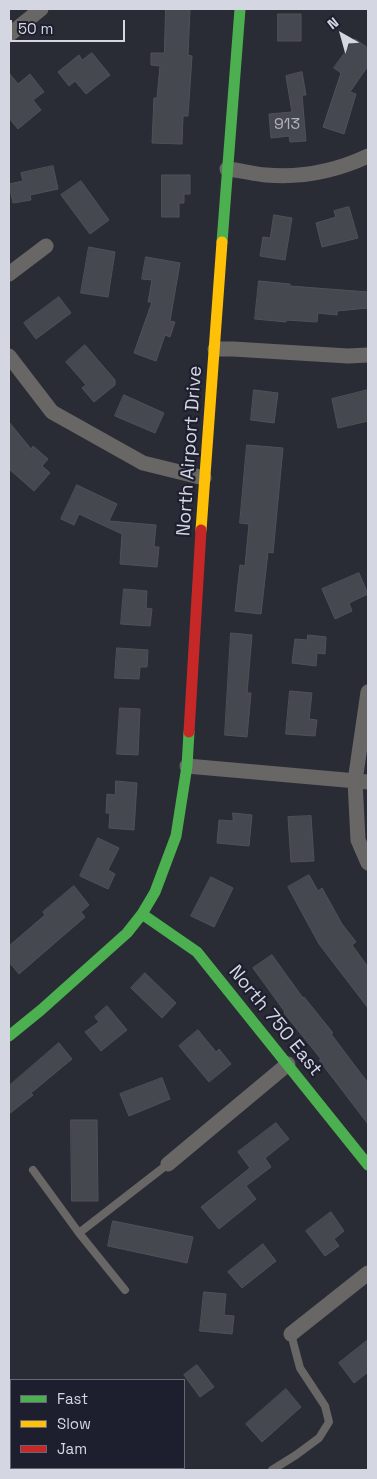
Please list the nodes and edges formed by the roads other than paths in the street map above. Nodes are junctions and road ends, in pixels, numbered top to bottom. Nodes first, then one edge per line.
1 (41, 9) edge
2 (240, 9) edge
3 (9, 35) edge
4 (368, 156) edge
5 (227, 169) junction
6 (46, 246) dead end
7 (9, 274) edge
8 (215, 350) junction
9 (368, 355) edge
10 (9, 356) edge
11 (204, 478) junction
12 (368, 692) edge
13 (187, 766) junction
14 (362, 781) edge
15 (368, 863) edge
16 (142, 914) junction
17 (9, 1036) edge
18 (288, 1064) junction
19 (168, 1164) joint
20 (368, 1165) edge
21 (32, 1170) dead end
22 (79, 1233) junction
23 (368, 1273) edge
24 (125, 1290) dead end
25 (292, 1334) joint
26 (272, 1470) edge

1 - 3 street
2 - 5 street, North Airport Drive
4 - 5 street
5 - 8 street, North Airport Drive
6 - 7 street
8 - 9 street
8 - 11 street, North Airport Drive
10 - 11 street
11 - 13 street, North Airport Drive
12 - 14 street
13 - 14 street
13 - 16 street, North Airport Drive
14 - 15 street
16 - 17 street, North Airport Drive
16 - 18 street, North 750 East
18 - 19 street
18 - 20 street, North 750 East
19 - 22 lane
21 - 22 lane
22 - 24 lane
23 - 25 street
25 - 26 lane

